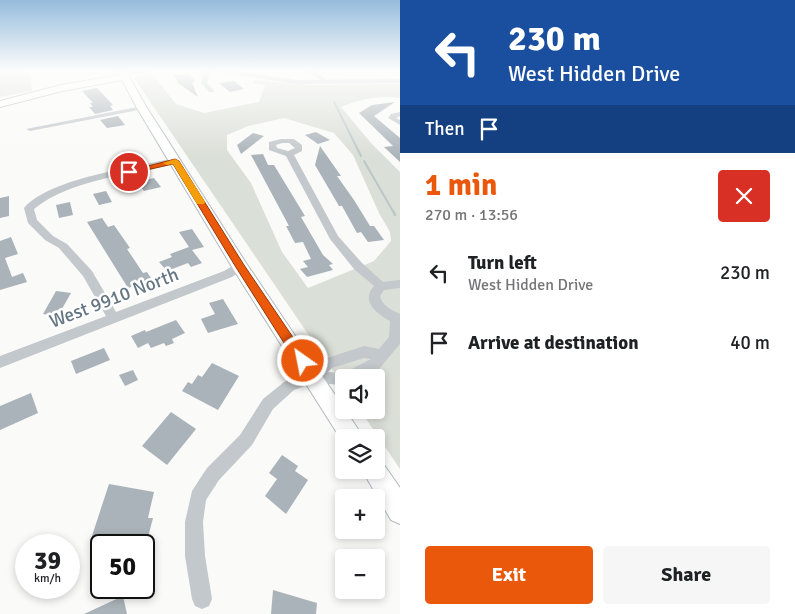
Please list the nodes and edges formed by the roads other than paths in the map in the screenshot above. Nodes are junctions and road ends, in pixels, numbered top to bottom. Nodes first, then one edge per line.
1 (14, 100) edge
2 (137, 100) edge
3 (0, 103) edge
4 (142, 108) junction
5 (400, 114) edge
6 (400, 123) edge
7 (30, 129) dead end
8 (288, 154) dead end
9 (175, 161) junction
10 (240, 267) junction
11 (400, 284) edge
12 (381, 286) junction
13 (113, 318) junction
14 (398, 318) edge
15 (381, 355) junction
16 (0, 362) edge
17 (366, 369) edge
18 (313, 377) junction
19 (335, 378) edge
20 (347, 429) edge
21 (380, 479) edge
22 (400, 511) edge
23 (202, 599) dead end

1 - 3 main road
2 - 4 main road
4 - 7 street
4 - 9 main road
5 - 6 street
8 - 12 street
9 - 10 main road
9 - 13 street
10 - 13 street, West 9910 North
10 - 18 main road
11 - 12 street
12 - 14 street
13 - 16 street, West 9910 North
14 - 15 street
15 - 17 street
15 - 18 street
18 - 19 street
18 - 20 main road
18 - 23 street
21 - 22 main road

